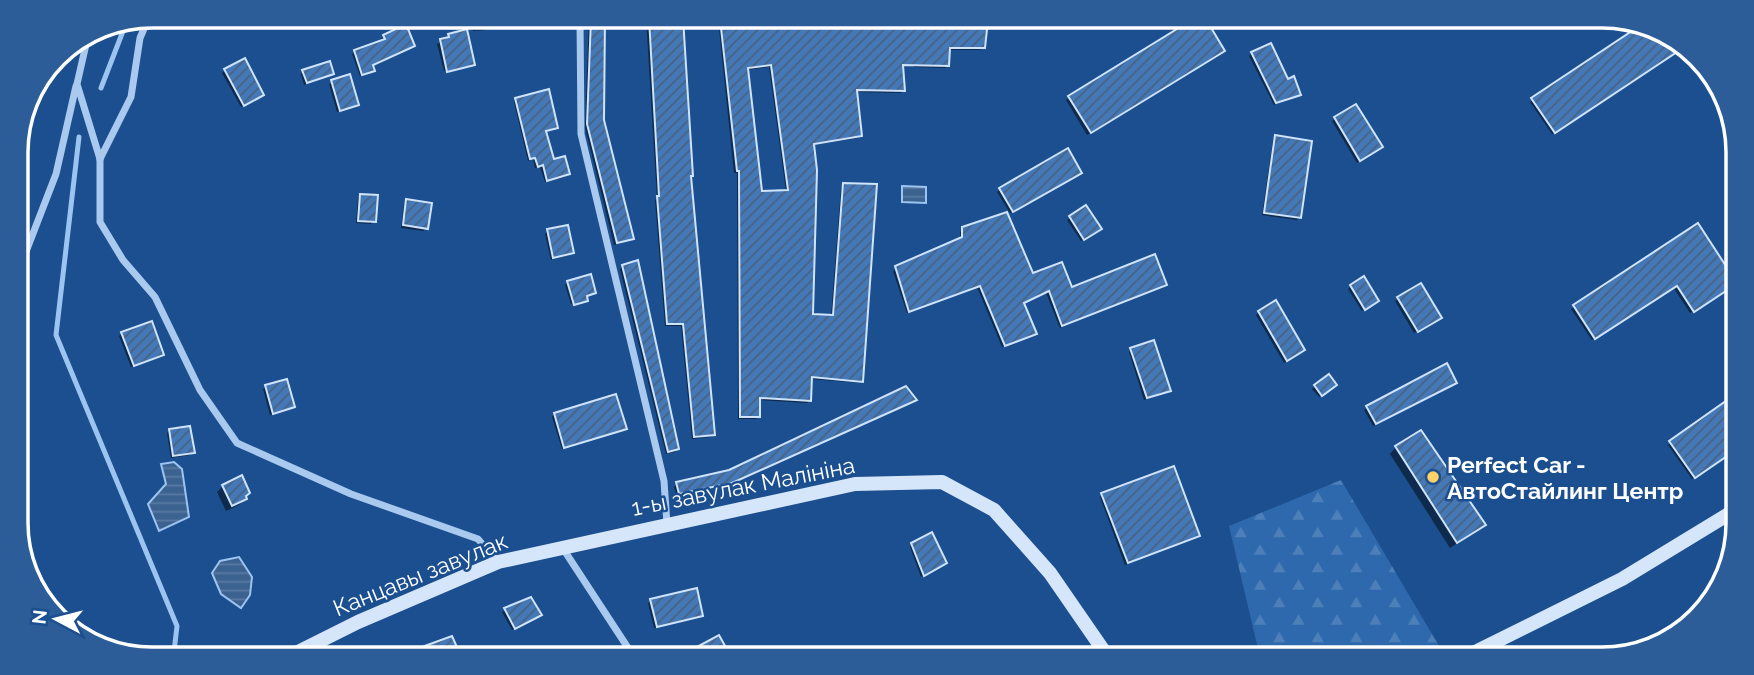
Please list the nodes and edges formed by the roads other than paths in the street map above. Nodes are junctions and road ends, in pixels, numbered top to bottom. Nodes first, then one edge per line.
1 (144, 28) edge
2 (580, 28) edge
3 (85, 48) edge
4 (77, 84) junction
5 (100, 159) junction
6 (28, 247) edge
7 (1726, 516) edge
8 (667, 524) junction
9 (562, 546) junction
10 (498, 562) junction
11 (308, 647) edge
12 (627, 647) edge
13 (1101, 647) edge
14 (1486, 647) edge

1 - 5 street
2 - 8 street
3 - 4 street
4 - 5 street
4 - 6 street
5 - 10 street
7 - 14 street
8 - 9 street, 1-ы завулак Малініна
8 - 13 street, 1-ы завулак Малініна
9 - 10 street, Канцавы завулак
9 - 12 street
10 - 11 street, Канцавы завулак

